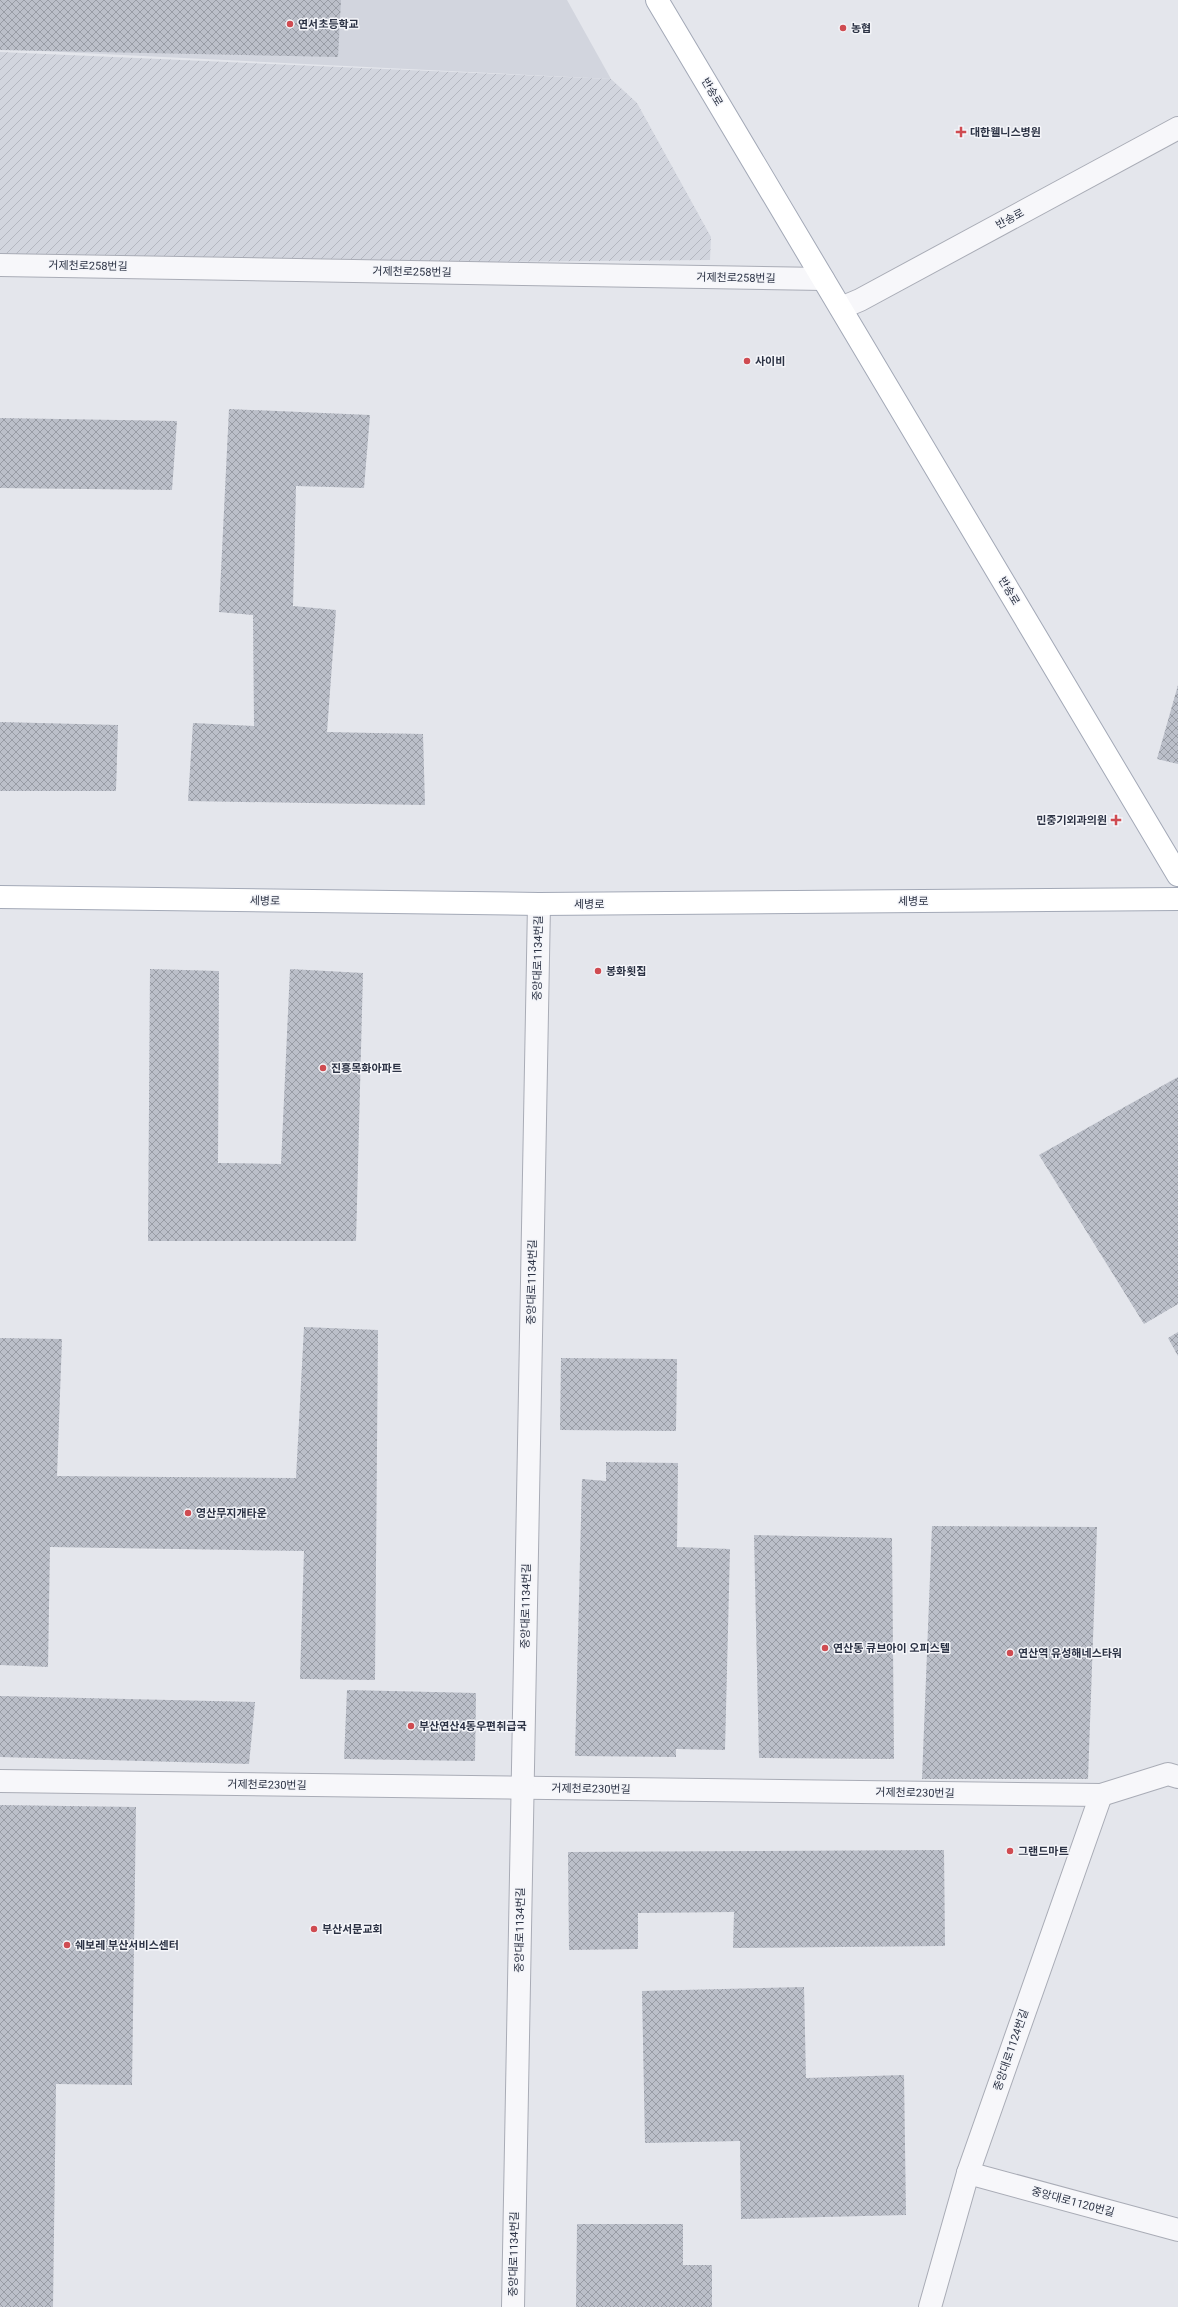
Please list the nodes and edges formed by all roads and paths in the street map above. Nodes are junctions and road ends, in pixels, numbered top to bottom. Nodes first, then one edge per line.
1 (657, 0) edge
2 (1178, 128) edge
3 (0, 265) edge
4 (823, 279) junction
5 (840, 308) junction
6 (1178, 875) edge
7 (0, 897) edge
8 (1178, 899) edge
9 (539, 904) junction
10 (1178, 1776) edge
11 (0, 1781) edge
12 (523, 1788) junction
13 (1101, 1795) junction
14 (968, 2173) junction
15 (1178, 2230) edge
16 (513, 2307) edge
17 (930, 2307) edge

1 - 4 main road, 반송로
2 - 5 street, 반송로
3 - 4 street, 거제천로258번길
4 - 5 main road, 반송로
5 - 6 main road, 반송로
7 - 9 main road, 세병로
8 - 9 main road, 세병로
9 - 12 street, 중앙대로1134번길
10 - 13 street, 거제천로230번길
11 - 12 street, 거제천로230번길
12 - 13 street, 거제천로230번길
12 - 16 street, 중앙대로1134번길
13 - 14 street, 중앙대로1124번길
14 - 15 street, 중앙대로1120번길
14 - 17 street, 중앙대로1124번길

